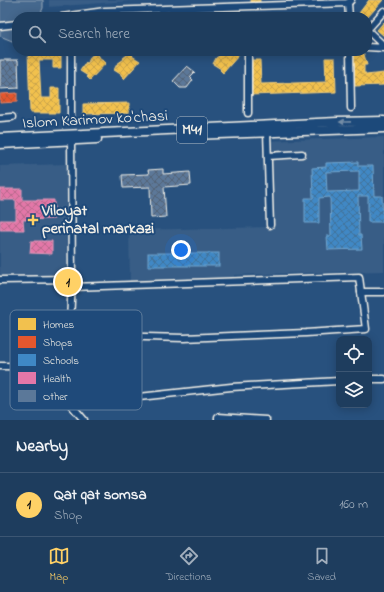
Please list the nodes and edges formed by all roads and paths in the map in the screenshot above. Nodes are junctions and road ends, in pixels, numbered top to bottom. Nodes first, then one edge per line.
1 (350, 2) edge
2 (384, 11) edge
3 (98, 12) edge
4 (349, 12) edge
5 (372, 24) edge
6 (12, 25) edge
7 (0, 26) edge
8 (372, 35) edge
9 (372, 47) edge
10 (384, 47) edge
11 (71, 56) edge
12 (248, 56) edge
13 (350, 56) edge
14 (351, 108) dead end
15 (248, 113) dead end
16 (12, 117) dead end
17 (0, 118) edge
18 (71, 120) dead end
19 (384, 121) edge
20 (384, 128) edge
21 (267, 132) junction
22 (0, 138) edge
23 (71, 140) junction
24 (0, 144) edge
25 (302, 154) dead end
26 (268, 156) junction
27 (270, 225) dead end
28 (72, 279) junction
29 (0, 280) edge
30 (72, 287) junction
31 (361, 292) junction
32 (384, 292) edge
33 (71, 310) edge
34 (142, 337) edge
35 (0, 366) edge
36 (10, 366) edge
37 (384, 378) edge
38 (372, 379) edge
39 (336, 381) edge
40 (142, 397) edge
41 (75, 410) edge
42 (84, 420) edge
43 (218, 420) edge
44 (266, 420) edge

1 - 3 street
1 - 4 street
2 - 5 street
6 - 7 street
8 - 10 street
9 - 10 street
11 - 18 street
12 - 15 street
13 - 14 street
16 - 17 street
19 -> 22 main road, Islom Karimov ko'chasi / M41
20 - 21 main road, Islom Karimov ko'chasi / M41
21 - 23 main road, Islom Karimov ko'chasi / M41
21 - 26 street
23 - 24 main road, Islom Karimov ko'chasi / M41
23 - 28 street
25 - 26 street
26 - 27 street
28 - 29 street
28 - 30 street
30 - 31 street
30 - 33 street
31 - 32 street
31 - 34 street
35 - 36 street
37 - 38 street
39 - 40 street
41 - 42 street
43 - 44 street

